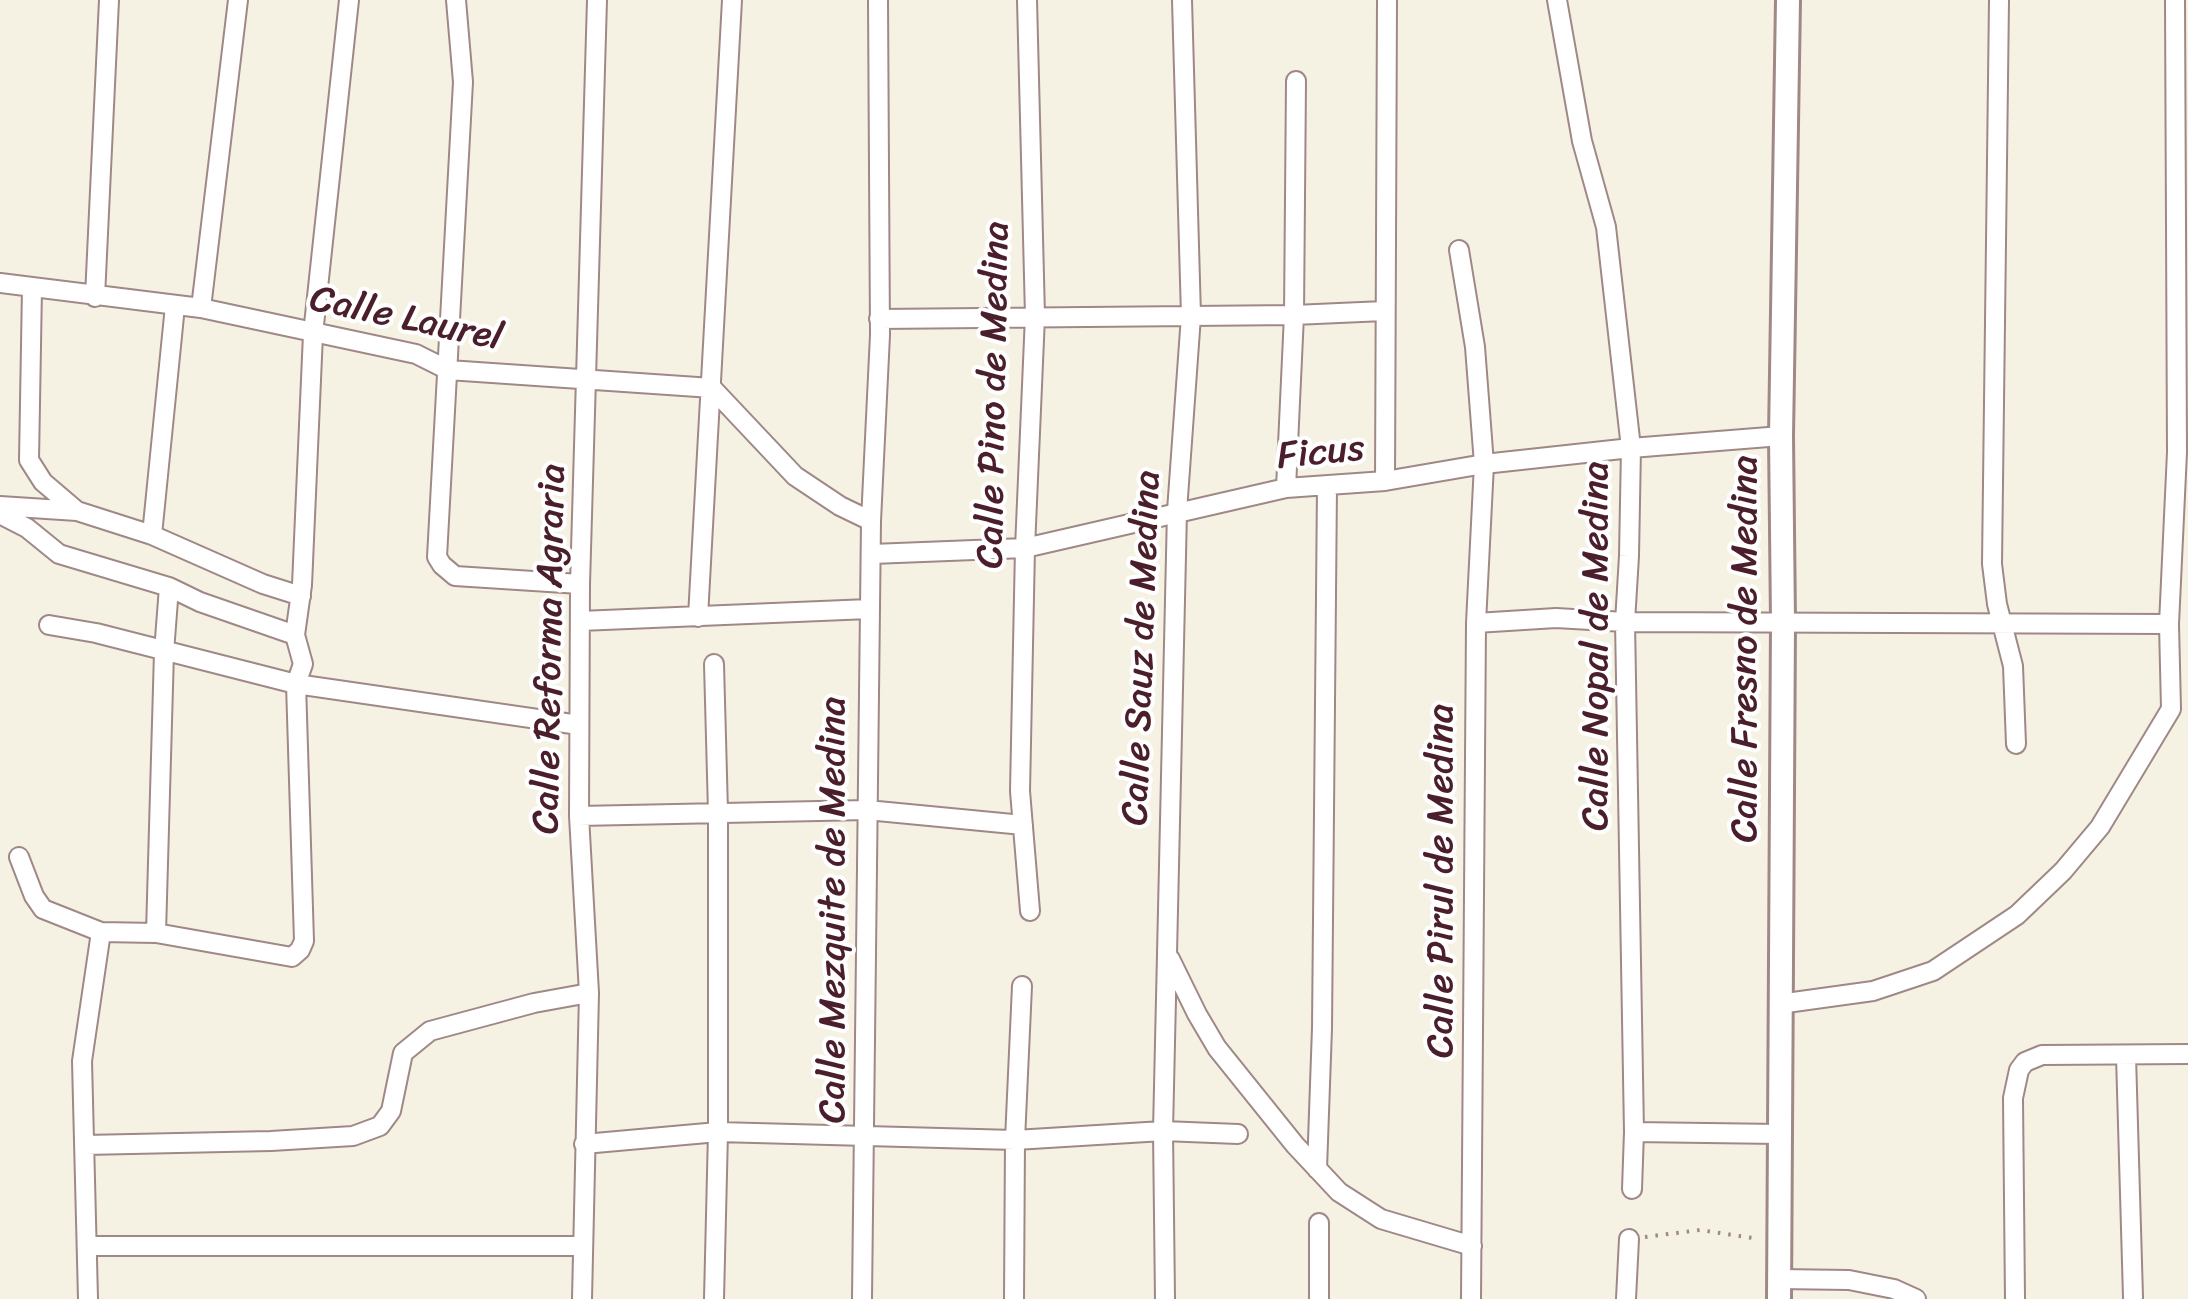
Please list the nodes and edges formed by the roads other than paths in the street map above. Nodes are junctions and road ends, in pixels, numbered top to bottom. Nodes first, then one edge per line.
1 (109, 0) edge
2 (238, 0) edge
3 (349, 0) edge
4 (456, 0) edge
5 (597, 0) edge
6 (732, 0) edge
7 (878, 0) edge
8 (1026, 0) edge
9 (1182, 0) edge
10 (1386, 0) edge
11 (1557, 0) edge
12 (1788, 0) edge
13 (1999, 0) edge
14 (2176, 0) edge
15 (1296, 81) dead end
16 (1459, 250) dead end
17 (0, 283) edge
18 (32, 288) junction
19 (96, 297) junction
20 (175, 306) junction
21 (201, 308) junction
22 (1384, 311) junction
23 (1294, 315) junction
24 (1035, 316) junction
25 (1191, 316) junction
26 (880, 320) junction
27 (313, 334) junction
28 (448, 370) junction
29 (588, 382) junction
30 (712, 388) junction
31 (1780, 436) junction
32 (1630, 448) junction
33 (1484, 464) junction
34 (1386, 481) junction
35 (1327, 486) junction
36 (1286, 488) junction
37 (0, 506) edge
38 (77, 511) junction
39 (1178, 512) junction
40 (0, 514) edge
41 (871, 521) junction
42 (152, 535) junction
43 (1024, 548) junction
44 (872, 554) junction
45 (580, 584) junction
46 (170, 587) junction
47 (301, 596) junction
48 (869, 609) junction
49 (698, 617) junction
50 (580, 622) junction
51 (1625, 622) junction
52 (1783, 622) junction
53 (1476, 623) junction
54 (2002, 624) junction
55 (2169, 624) junction
56 (49, 625) dead end
57 (295, 636) junction
58 (164, 652) junction
59 (714, 664) dead end
60 (296, 684) junction
61 (2180, 712) edge
62 (579, 725) junction
63 (2016, 744) dead end
64 (867, 810) junction
65 (718, 812) junction
66 (579, 816) junction
67 (1023, 825) junction
68 (19, 857) dead end
69 (1030, 911) dead end
70 (101, 932) junction
71 (156, 934) junction
72 (1168, 951) junction
73 (1022, 986) dead end
74 (589, 992) junction
75 (1779, 1004) junction
76 (2188, 1054) edge
77 (2126, 1056) junction
78 (1163, 1131) junction
79 (718, 1132) junction
80 (1634, 1132) junction
81 (1238, 1134) dead end
82 (1779, 1134) junction
83 (865, 1136) junction
84 (1015, 1140) junction
85 (584, 1144) junction
86 (86, 1145) junction
87 (1316, 1169) junction
88 (1632, 1189) dead end
89 (1319, 1223) dead end
90 (1629, 1239) road end
91 (89, 1246) junction
92 (581, 1246) junction
93 (1472, 1246) junction
94 (1779, 1289) edge
95 (2133, 1297) edge
96 (88, 1299) edge
97 (582, 1299) edge
98 (714, 1299) edge
99 (862, 1299) edge
100 (1014, 1299) edge
101 (1165, 1299) edge
102 (1319, 1299) edge
103 (1470, 1299) edge
104 (1626, 1299) edge
105 (1916, 1299) edge
106 (2015, 1299) edge

1 - 19 street
2 - 21 street
3 - 27 street
4 - 28 street
5 - 29 street, Calle Reforma Agraria
6 - 30 street
7 - 26 street, Calle Mezquite de Medina
8 - 24 street, Calle Pino de Medina
9 - 25 street, Calle Sauz de Medina
10 - 22 street
11 - 32 street, Calle Nopal de Medina
12 - 31 street, Calle Fresno de Medina
13 - 54 street
14 - 55 street
15 - 23 street
16 - 33 street, Calle Pirul de Medina
17 - 18 street, Calle Laurel
18 - 19 street, Calle Laurel
18 - 38 street
19 - 20 street, Calle Laurel
20 - 21 street, Calle Laurel
20 - 42 street
21 - 27 street, Calle Laurel
22 - 23 street
22 - 34 street
23 - 25 street
23 - 36 street
24 - 25 street
24 - 26 street
24 - 43 street, Calle Pino de Medina
25 - 39 street, Calle Sauz de Medina
26 - 41 street, Calle Mezquite de Medina
27 - 28 street, Calle Laurel
27 - 47 street
28 - 29 street, Calle Laurel
28 - 45 street
29 - 30 street, Calle Laurel
29 - 45 street, Calle Reforma Agraria
30 - 41 street
30 - 49 street
31 - 32 street, Ficus
31 - 52 street, Calle Fresno de Medina
32 - 33 street, Ficus
32 - 51 street, Calle Nopal de Medina
33 - 34 street, Ficus
33 - 53 street, Calle Pirul de Medina
34 - 35 street, Ficus
35 - 36 street, Ficus
35 - 87 street
36 - 39 street, Ficus
37 - 38 street
38 - 42 street
39 - 43 street, Ficus
39 - 72 street, Calle Sauz de Medina
40 - 46 street
41 - 44 street, Calle Mezquite de Medina
42 - 47 street
43 - 44 street, Ficus
43 - 67 street, Calle Pino de Medina
44 - 48 street, Calle Mezquite de Medina
45 - 50 street, Calle Reforma Agraria
46 - 57 street
46 - 58 street
47 - 57 street
48 - 49 street
48 - 64 street, Calle Mezquite de Medina
49 - 50 street
50 - 62 street, Calle Reforma Agraria
51 - 52 street
51 - 53 street
51 - 80 street, Calle Nopal de Medina
52 - 54 street
52 - 75 street, Calle Fresno de Medina
53 - 93 street, Calle Pirul de Medina
54 - 55 street
54 - 63 street
55 - 61 street
56 - 58 street
57 - 60 street
58 - 60 street
58 - 71 street
59 - 65 street
60 - 62 street
60 - 71 street
61 - 75 street
62 - 66 street, Calle Reforma Agraria
64 - 65 street
64 - 67 street
64 - 83 street, Calle Mezquite de Medina
65 - 66 street
65 - 79 street
66 - 74 street, Calle Reforma Agraria
67 - 69 street, Calle Pino de Medina
68 - 70 street
70 - 71 street
70 - 86 street
72 - 78 street, Calle Sauz de Medina
72 - 87 street
73 - 84 street
74 - 85 street, Calle Reforma Agraria
74 - 86 street
75 - 82 street, Calle Fresno de Medina
76 - 77 street
77 - 95 street
77 - 106 street
78 - 81 street
78 - 84 street
78 - 101 street, Calle Sauz de Medina
79 - 83 street
79 - 85 street
79 - 98 street
80 - 82 street
80 - 88 street, Calle Nopal de Medina
82 - 94 street, Calle Fresno de Medina
83 - 84 street
83 - 99 street, Calle Mezquite de Medina
84 - 100 street
85 - 92 street, Calle Reforma Agraria
86 - 91 street
87 - 93 street
89 - 102 street
90 - 104 street
91 - 92 street
91 - 96 street
92 - 97 street, Calle Reforma Agraria
93 - 103 street, Calle Pirul de Medina
94 - 105 street

